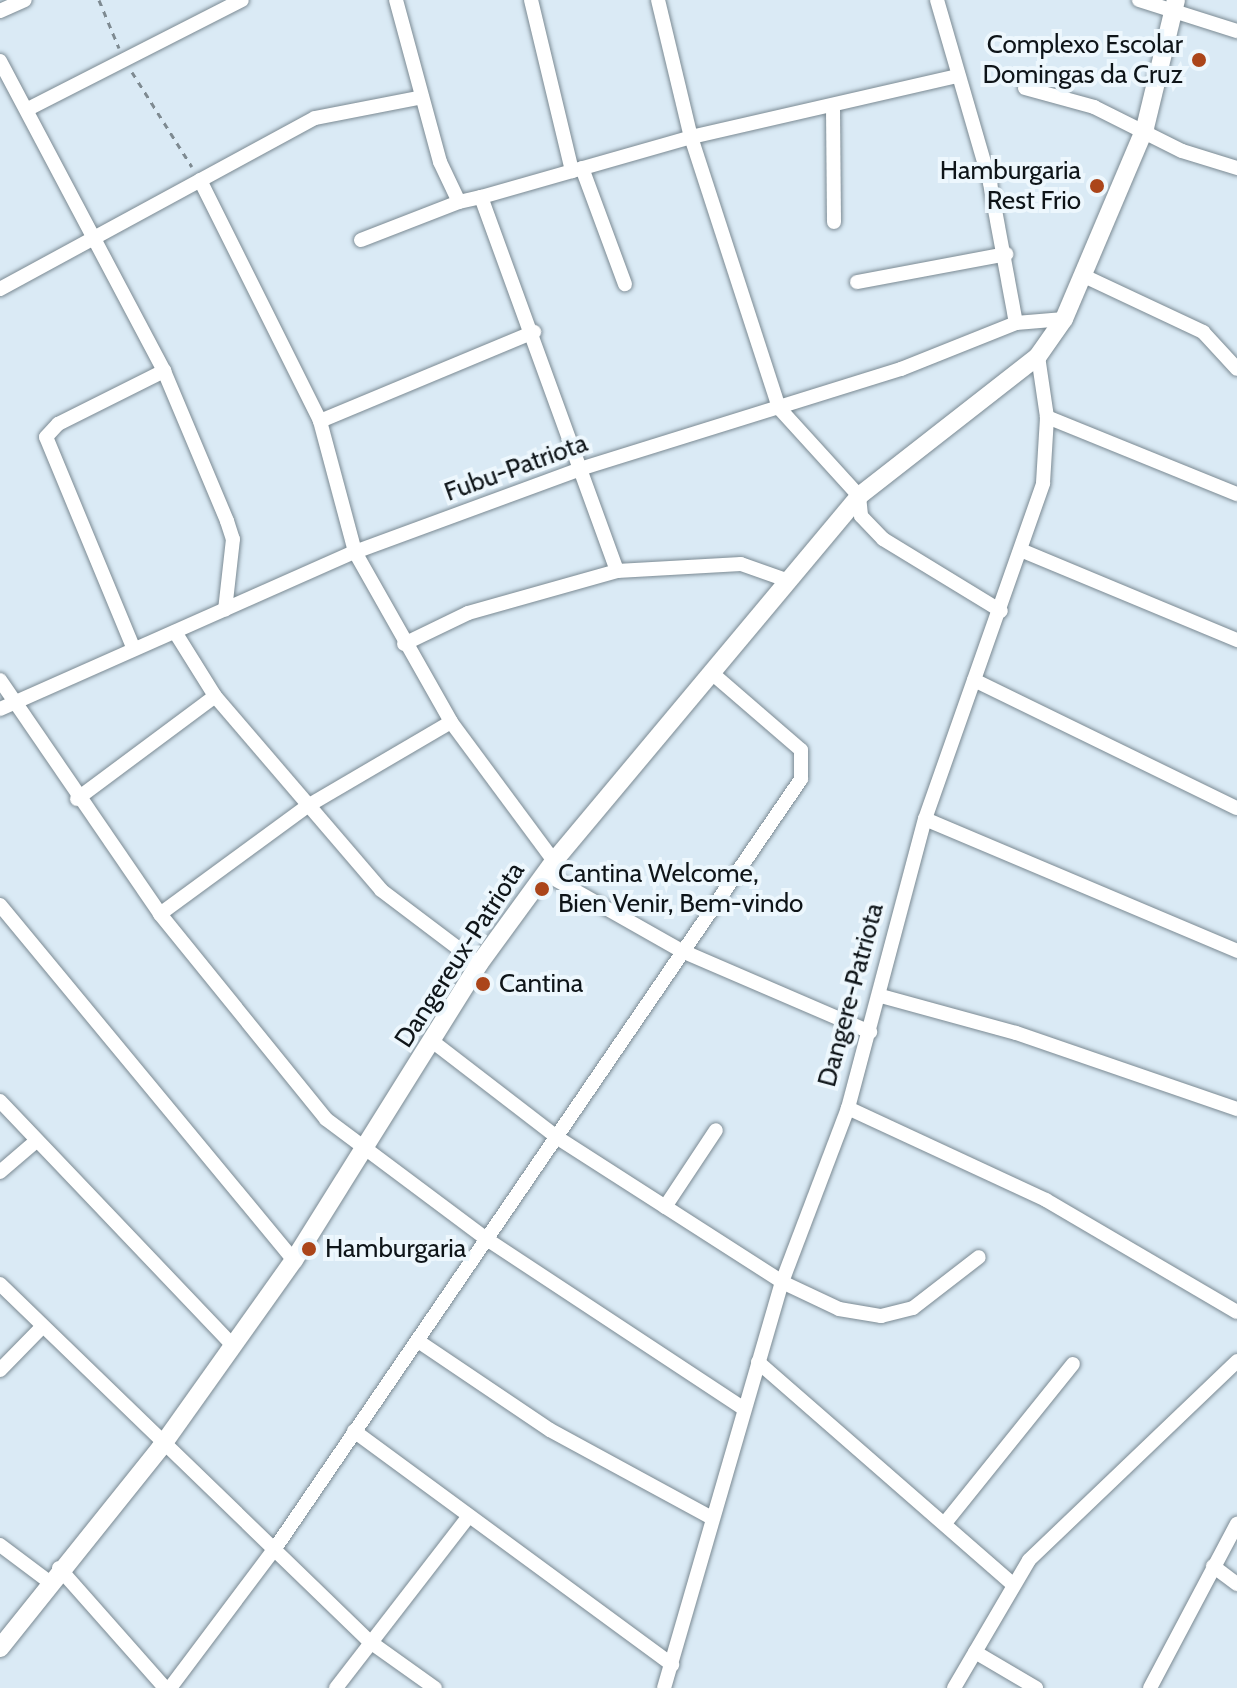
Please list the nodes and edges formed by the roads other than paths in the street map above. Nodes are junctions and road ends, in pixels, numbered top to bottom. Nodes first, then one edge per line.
1 (25, 0) edge
2 (242, 0) edge
3 (396, 0) edge
4 (531, 0) edge
5 (658, 0) edge
6 (937, 0) edge
7 (1139, 0) edge
8 (1174, 5) edge
9 (0, 11) edge
10 (1237, 31) edge
11 (0, 61) edge
12 (958, 76) junction
13 (1025, 88) dead end
14 (418, 98) junction
15 (833, 108) junction
16 (28, 109) junction
17 (1145, 128) junction
18 (691, 137) junction
19 (1237, 168) edge
20 (577, 170) junction
21 (200, 180) junction
22 (481, 197) junction
23 (459, 202) junction
24 (834, 222) dead end
25 (94, 237) junction
26 (361, 240) dead end
27 (1006, 254) junction
28 (1084, 276) junction
29 (857, 282) dead end
30 (625, 284) dead end
31 (0, 289) edge
32 (1064, 319) junction
33 (1016, 323) junction
34 (534, 332) junction
35 (1038, 356) junction
36 (1237, 369) edge
37 (164, 371) junction
38 (779, 408) junction
39 (1047, 417) junction
40 (320, 421) junction
41 (583, 468) junction
42 (1237, 494) edge
43 (859, 496) junction
44 (1023, 551) junction
45 (355, 552) junction
46 (617, 571) junction
47 (789, 581) junction
48 (225, 610) junction
49 (1001, 611) junction
50 (175, 632) junction
51 (1237, 640) edge
52 (404, 644) junction
53 (133, 647) junction
54 (714, 675) junction
55 (0, 680) edge
56 (974, 680) junction
57 (215, 696) junction
58 (5, 706) edge
59 (451, 722) junction
60 (77, 799) junction
61 (306, 807) junction
62 (1237, 808) edge
63 (925, 819) junction
64 (549, 867) junction
65 (0, 905) edge
66 (160, 914) junction
67 (682, 951) junction
68 (1237, 951) edge
69 (479, 964) junction
70 (881, 996) junction
71 (870, 1032) junction
72 (432, 1041) junction
73 (0, 1101) edge
74 (848, 1108) junction
75 (1237, 1109) edge
76 (716, 1130) dead end
77 (558, 1138) junction
78 (35, 1142) junction
79 (368, 1153) junction
80 (0, 1172) edge
81 (665, 1207) junction
82 (485, 1238) junction
83 (979, 1257) dead end
84 (294, 1260) junction
85 (782, 1282) junction
86 (0, 1284) edge
87 (1237, 1312) edge
88 (42, 1327) junction
89 (418, 1341) junction
90 (233, 1346) junction
91 (1237, 1361) edge
92 (758, 1362) junction
93 (1073, 1364) dead end
94 (0, 1370) edge
95 (743, 1408) junction
96 (354, 1431) junction
97 (161, 1447) junction
98 (469, 1516) junction
99 (712, 1518) junction
100 (945, 1523) junction
101 (1237, 1524) edge
102 (0, 1545) edge
103 (276, 1547) junction
104 (1213, 1566) junction
105 (53, 1575) junction
106 (1011, 1583) junction
107 (1237, 1584) edge
108 (369, 1641) junction
109 (0, 1648) edge
110 (975, 1652) junction
111 (672, 1665) junction
112 (168, 1688) edge
113 (336, 1688) edge
114 (435, 1688) edge
115 (664, 1688) edge
116 (954, 1688) edge
117 (1036, 1688) edge
118 (1150, 1688) edge

1 - 9 street
2 - 16 street
3 - 14 street
4 - 20 street
5 - 18 street
6 - 12 street
7 - 8 street
8 - 10 street
8 - 17 street
11 - 16 street
12 - 15 street
12 - 27 street
13 - 17 street
14 - 21 street
14 - 23 street
15 - 18 street
15 - 24 street
16 - 25 street
17 - 19 street
17 - 28 street
18 - 20 street
18 - 38 street
20 - 22 street
20 - 30 street
21 - 25 street
21 - 40 street
22 - 23 street
22 - 34 street
23 - 26 street
25 - 31 street
25 - 37 street
27 - 29 street
27 - 33 street
28 - 32 street
28 - 36 street
32 - 33 street, Fubu-Patriota
32 - 35 street
33 - 38 street, Fubu-Patriota
34 - 40 street
34 - 41 street
35 - 39 street, Dangere-Patriota
35 - 43 street, Dangereux-Patriota
37 - 48 street
37 - 53 street
38 - 41 street, Fubu-Patriota
38 - 43 street
39 - 42 street
39 - 44 street, Dangere-Patriota
40 - 45 street
41 - 45 street, Fubu-Patriota
41 - 46 street
43 - 47 street, Dangereux-Patriota
43 - 49 street
44 - 49 street, Dangere-Patriota
44 - 51 street
45 - 48 street, Fubu-Patriota
45 - 52 street
46 - 47 street
46 - 52 street
47 - 54 street, Dangereux-Patriota
48 - 50 street, Fubu-Patriota
49 - 56 street, Dangere-Patriota
50 - 53 street, Fubu-Patriota
50 - 57 street
52 - 59 street
53 - 58 street, Fubu-Patriota
54 - 64 street, Dangereux-Patriota
54 - 67 street
55 - 58 street
56 - 62 street
56 - 63 street, Dangere-Patriota
57 - 60 street
57 - 61 street
58 - 60 street
59 - 61 street
59 - 64 street
60 - 66 street
61 - 66 street
61 - 69 street
63 - 68 street
63 - 70 street, Dangere-Patriota
64 - 67 street
64 - 69 street, Dangereux-Patriota
65 - 84 street
66 - 79 street
67 - 71 street
67 - 77 street
69 - 72 street, Dangereux-Patriota
70 - 71 street, Dangere-Patriota
70 - 75 street
71 - 74 street, Dangere-Patriota
72 - 77 street
72 - 79 street, Dangereux-Patriota
73 - 78 street
74 - 85 street, Dangere-Patriota
74 - 87 street
76 - 81 street
77 - 81 street
77 - 82 street
78 - 80 street
78 - 90 street
79 - 82 street
79 - 84 street, Dangereux-Patriota
81 - 85 street
82 - 89 street
82 - 95 street
83 - 85 street
84 - 90 street, Dangereux-Patriota
85 - 92 street, Dangere-Patriota
86 - 88 street
88 - 94 street
88 - 97 street
89 - 96 street
89 - 99 street
90 - 97 street, Dangereux-Patriota
91 - 106 street
92 - 95 street, Dangere-Patriota
92 - 100 street
93 - 100 street
95 - 99 street, Dangere-Patriota
96 - 98 street
96 - 103 street
97 - 103 street
97 - 105 street, Dangereux-Patriota
98 - 108 street
98 - 111 street
99 - 111 street, Dangere-Patriota
100 - 106 street
101 - 104 street
102 - 105 street
103 - 108 street
103 - 112 street
104 - 107 street
104 - 118 street
105 - 109 street, Dangereux-Patriota
105 - 112 street
106 - 110 street
108 - 113 street
108 - 114 street
110 - 116 street
110 - 117 street
111 - 115 street, Dangere-Patriota

